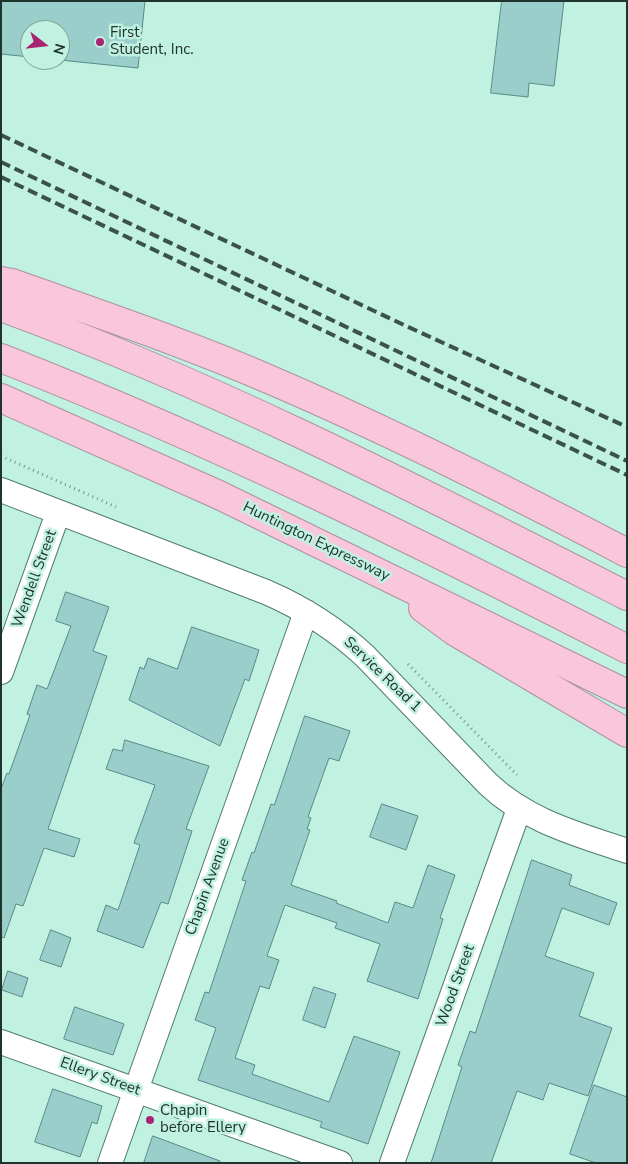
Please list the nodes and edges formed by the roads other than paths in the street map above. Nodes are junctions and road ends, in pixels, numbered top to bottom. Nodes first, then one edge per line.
1 (1, 281) edge
2 (1, 307) edge
3 (1, 358) edge
4 (9, 403) edge
5 (1, 490) edge
6 (58, 513) junction
7 (627, 553) edge
8 (370, 568) junction
9 (627, 596) edge
10 (306, 612) junction
11 (625, 648) edge
12 (1, 672) edge
13 (627, 694) edge
14 (627, 733) edge
15 (519, 809) junction
16 (627, 851) edge
17 (1, 1042) edge
18 (136, 1090) junction
19 (110, 1163) edge
20 (340, 1163) edge
21 (392, 1163) edge

1 - 7 highway
2 - 9 highway
3 - 11 highway
4 - 8 highway, Huntington Expressway
5 - 6 street, Service Road 1
6 - 10 street, Service Road 1
6 - 12 street, Wendell Street
8 - 13 highway, Huntington Expressway
8 - 14 highway
10 - 15 street, Service Road 1
10 - 18 street, Chapin Avenue
15 - 16 street, Service Road 1
15 - 21 street, Wood Street
17 - 18 street, Ellery Street
18 - 19 street, Chapin Avenue
18 - 20 street, Ellery Street

